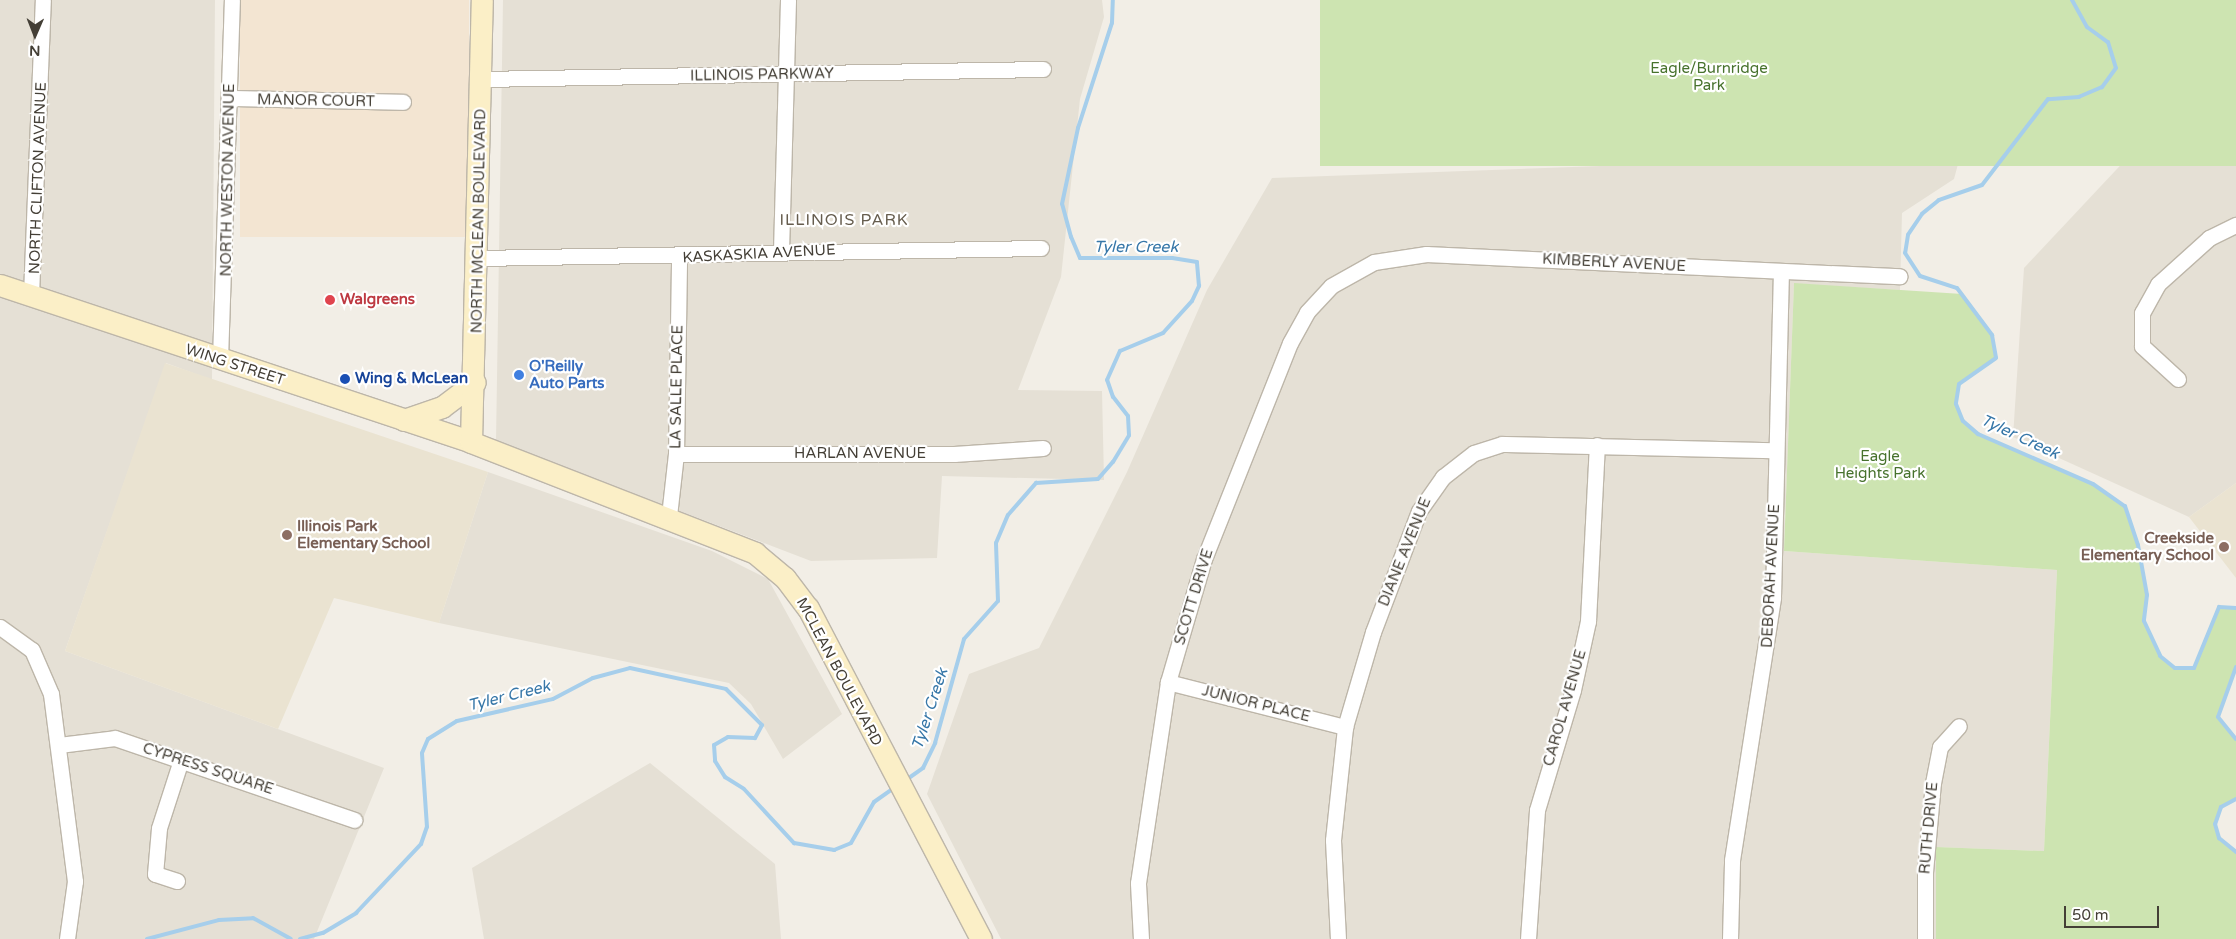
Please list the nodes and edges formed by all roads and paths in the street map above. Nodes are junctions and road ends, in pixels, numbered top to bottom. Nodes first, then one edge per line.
1 (43, 0) edge
2 (232, 0) edge
3 (482, 0) edge
4 (788, 0) edge
5 (1043, 69) dead end
6 (786, 75) junction
7 (481, 79) junction
8 (230, 98) junction
9 (402, 102) dead end
10 (2236, 225) edge
11 (1041, 248) dead end
12 (781, 251) junction
13 (478, 258) junction
14 (679, 258) junction
15 (1781, 270) junction
16 (1899, 276) dead end
17 (1335, 283) joint
18 (0, 284) edge
19 (31, 295) junction
20 (220, 360) junction
21 (2178, 378) dead end
22 (475, 382) junction
23 (404, 420) junction
24 (472, 442) junction
25 (1597, 445) junction
26 (1043, 448) dead end
27 (1776, 450) junction
28 (676, 454) junction
29 (668, 516) junction
30 (0, 627) edge
31 (1168, 682) junction
32 (1959, 726) dead end
33 (1345, 727) junction
34 (59, 745) junction
35 (181, 760) junction
36 (354, 820) dead end
37 (177, 881) dead end
38 (67, 939) edge
39 (981, 939) edge
40 (1141, 939) edge
41 (1338, 939) edge
42 (1528, 939) edge
43 (1730, 939) edge
44 (1925, 939) edge

1 - 19 street, NORTH CLIFTON AVENUE
2 - 8 street, NORTH WESTON AVENUE
3 - 7 main road, NORTH MCLEAN BOULEVARD
4 - 6 street
5 - 6 street, ILLINOIS PARKWAY
6 - 7 street, ILLINOIS PARKWAY
6 - 12 street
7 - 13 main road, NORTH MCLEAN BOULEVARD
8 - 9 street, MANOR COURT
8 - 20 street, NORTH WESTON AVENUE
10 - 21 street
11 - 12 street, KASKASKIA AVENUE
12 - 14 street, KASKASKIA AVENUE
13 - 14 street, KASKASKIA AVENUE
13 - 22 main road, NORTH MCLEAN BOULEVARD
14 - 28 street, LA SALLE PLACE
15 - 16 street, KIMBERLY AVENUE
15 - 17 street, KIMBERLY AVENUE
15 - 27 street, DEBORAH AVENUE
17 - 31 street, SCOTT DRIVE
18 - 19 main road, WING STREET
19 - 20 main road, WING STREET
20 - 23 main road, WING STREET
22 - 23 main road
22 - 24 main road, NORTH MCLEAN BOULEVARD
23 - 24 main road, WING STREET
24 - 29 main road, MCLEAN BOULEVARD
25 - 27 street, DIANE AVENUE
25 - 33 street, DIANE AVENUE
25 - 42 street, CAROL AVENUE
26 - 28 street, HARLAN AVENUE
27 - 43 street, DEBORAH AVENUE
28 - 29 street, LA SALLE PLACE
29 - 39 main road, MCLEAN BOULEVARD
30 - 34 street
31 - 33 street, JUNIOR PLACE
31 - 40 street, SCOTT DRIVE
32 - 44 street, RUTH DRIVE
33 - 41 street, DIANE AVENUE
34 - 35 street, CYPRESS SQUARE
34 - 38 street
35 - 36 street, CYPRESS SQUARE
35 - 37 street

